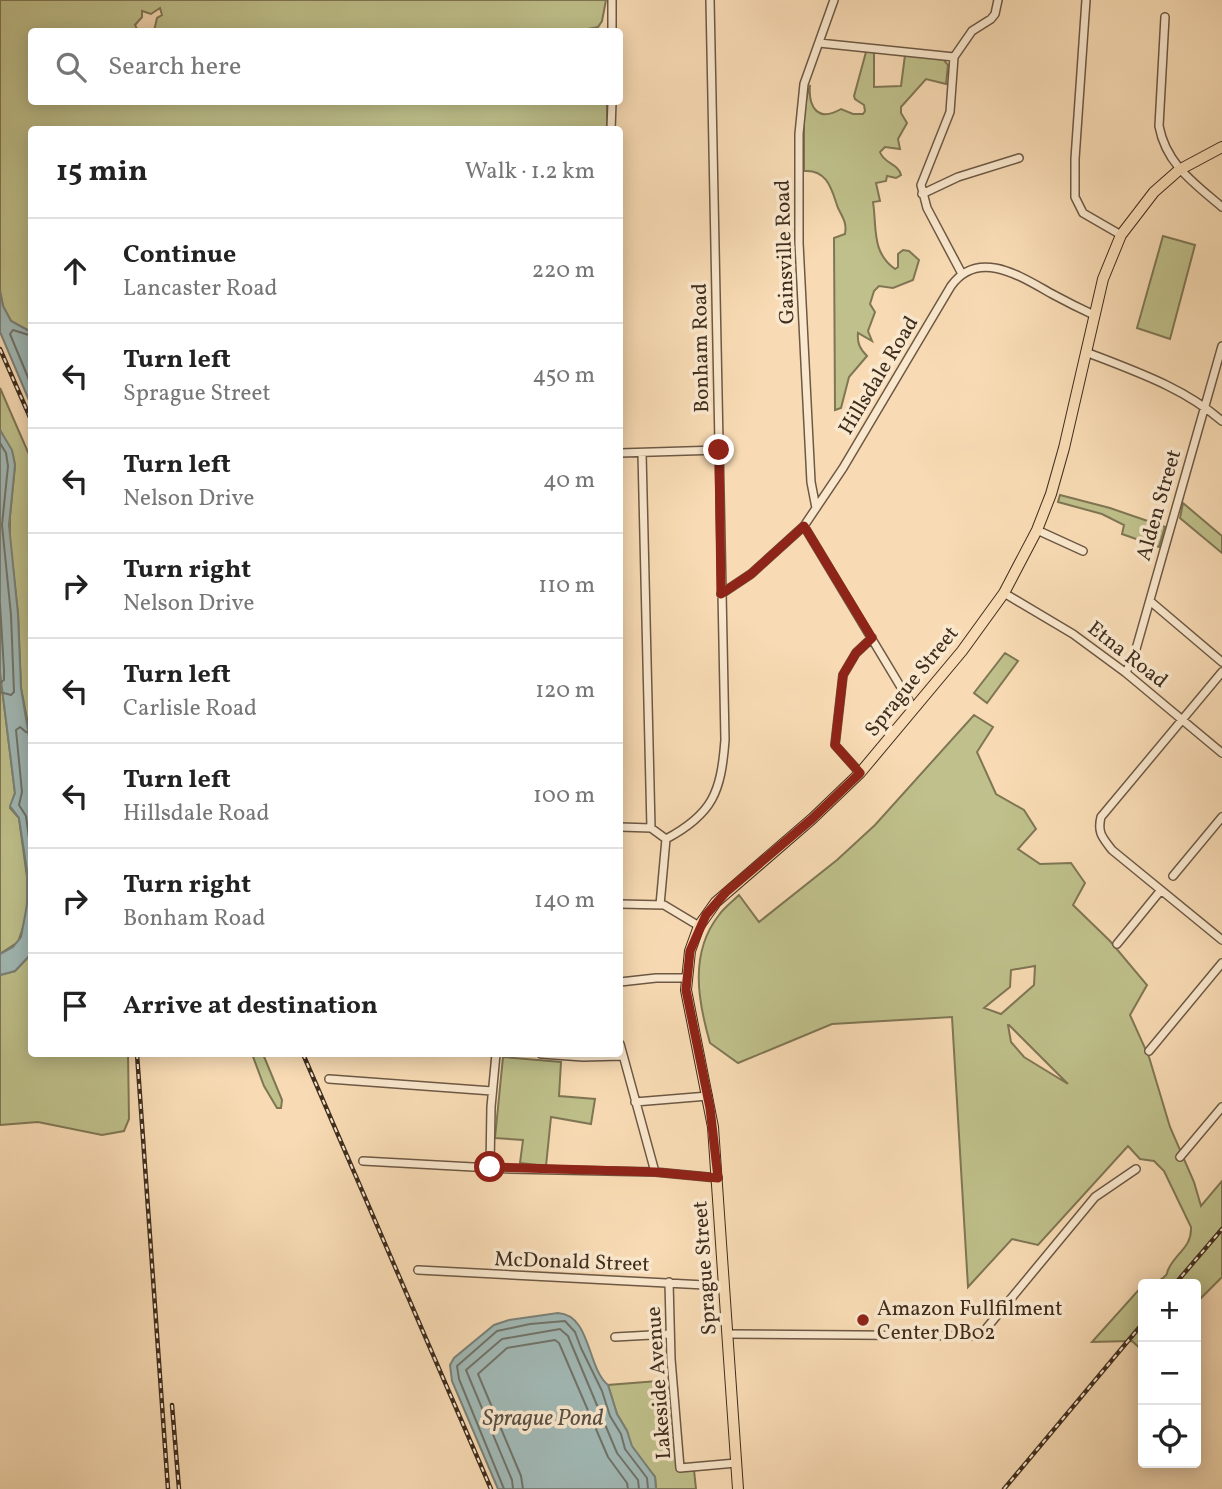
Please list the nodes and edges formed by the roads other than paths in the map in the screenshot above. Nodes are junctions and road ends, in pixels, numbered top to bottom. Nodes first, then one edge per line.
1 (612, 0) edge
2 (710, 0) edge
3 (834, 0) edge
4 (998, 0) edge
5 (1086, 0) edge
6 (1166, 18) dead end
7 (612, 28) edge
8 (819, 43) junction
9 (954, 57) junction
10 (612, 105) edge
11 (611, 126) edge
12 (1222, 147) edge
13 (1019, 158) dead end
14 (1179, 170) junction
15 (922, 194) junction
16 (1222, 206) edge
17 (1121, 235) junction
18 (962, 274) junction
19 (1094, 315) junction
20 (1222, 346) edge
21 (1086, 352) junction
22 (1204, 406) junction
23 (1222, 421) edge
24 (719, 450) junction
25 (623, 453) edge
26 (642, 453) junction
27 (816, 508) junction
28 (804, 526) junction
29 (1037, 530) junction
30 (1083, 551) dead end
31 (1004, 593) junction
32 (721, 594) junction
33 (1150, 601) junction
34 (872, 638) junction
35 (1222, 662) edge
36 (1222, 672) edge
37 (1126, 673) junction
38 (914, 709) junction
39 (1181, 718) junction
40 (1222, 753) edge
41 (860, 773) junction
42 (1222, 817) edge
43 (623, 827) edge
44 (651, 828) junction
45 (666, 839) junction
46 (1173, 876) dead end
47 (1161, 890) junction
48 (623, 904) edge
49 (660, 905) junction
50 (699, 926) junction
51 (1222, 940) edge
52 (1117, 944) dead end
53 (1222, 963) edge
54 (686, 978) junction
55 (623, 982) edge
56 (1149, 1051) dead end
57 (496, 1057) edge
58 (622, 1057) edge
59 (329, 1079) dead end
60 (492, 1091) junction
61 (708, 1096) junction
62 (635, 1102) junction
63 (1222, 1107) edge
64 (1180, 1157) dead end
65 (363, 1161) dead end
66 (490, 1167) junction
67 (1136, 1170) dead end
68 (655, 1172) junction
69 (718, 1178) junction
70 (418, 1270) dead end
71 (670, 1282) junction
72 (724, 1286) junction
73 (670, 1334) junction
74 (727, 1334) junction
75 (615, 1337) dead end
76 (736, 1463) junction
77 (738, 1489) edge

1 - 7 street
2 - 24 street, Bonham Road
3 - 8 street, Gainsville Road
4 - 9 street
5 - 17 street
6 - 14 street
8 - 9 street
8 - 27 street, Gainsville Road
9 - 15 street
10 - 11 street
12 - 14 main road, Sprague Street
13 - 15 street
14 - 16 street
14 - 17 main road, Sprague Street
15 - 18 street
17 - 19 main road, Sprague Street
18 - 19 street
18 - 27 street, Hillsdale Road
19 - 21 main road, Sprague Street
20 - 22 street, Alden Street
21 - 22 street
21 - 29 main road, Sprague Street
22 - 23 street
22 - 33 street, Alden Street
24 - 26 street
24 - 32 street, Bonham Road
25 - 26 street
26 - 44 street
27 - 28 street, Hillsdale Road
28 - 32 street, Hillsdale Road
28 - 34 street
29 - 30 street
29 - 31 main road, Sprague Street
31 - 37 street, Etna Road
31 - 38 main road, Sprague Street
32 - 45 street, Bonham Road
33 - 35 street
33 - 37 street, Alden Street
34 - 38 street
34 - 41 street
36 - 39 street
37 - 39 street, Etna Road
38 - 41 main road, Sprague Street
39 - 40 street, Etna Road
39 - 47 street
41 - 50 main road, Sprague Street
42 - 46 street
43 - 44 street
44 - 45 street
45 - 49 street
47 - 51 street
47 - 52 street
48 - 49 street
49 - 50 street
50 - 54 main road, Sprague Street
53 - 56 street
54 - 55 street
54 - 61 main road, Sprague Street
57 - 60 street
58 - 62 street
59 - 60 street
60 - 66 street
61 - 62 street
61 - 69 main road, Sprague Street
62 - 68 street
63 - 64 street
65 - 66 street
66 - 68 street
67 - 74 street
68 - 69 street
69 - 72 main road, Sprague Street
70 - 71 street, McDonald Street
71 - 72 street, McDonald Street
71 - 73 street, Lakeside Avenue
72 - 74 main road, Sprague Street
73 - 75 street
73 - 76 street, Lakeside Avenue
74 - 76 main road, Sprague Street
76 - 77 main road, Sprague Street

